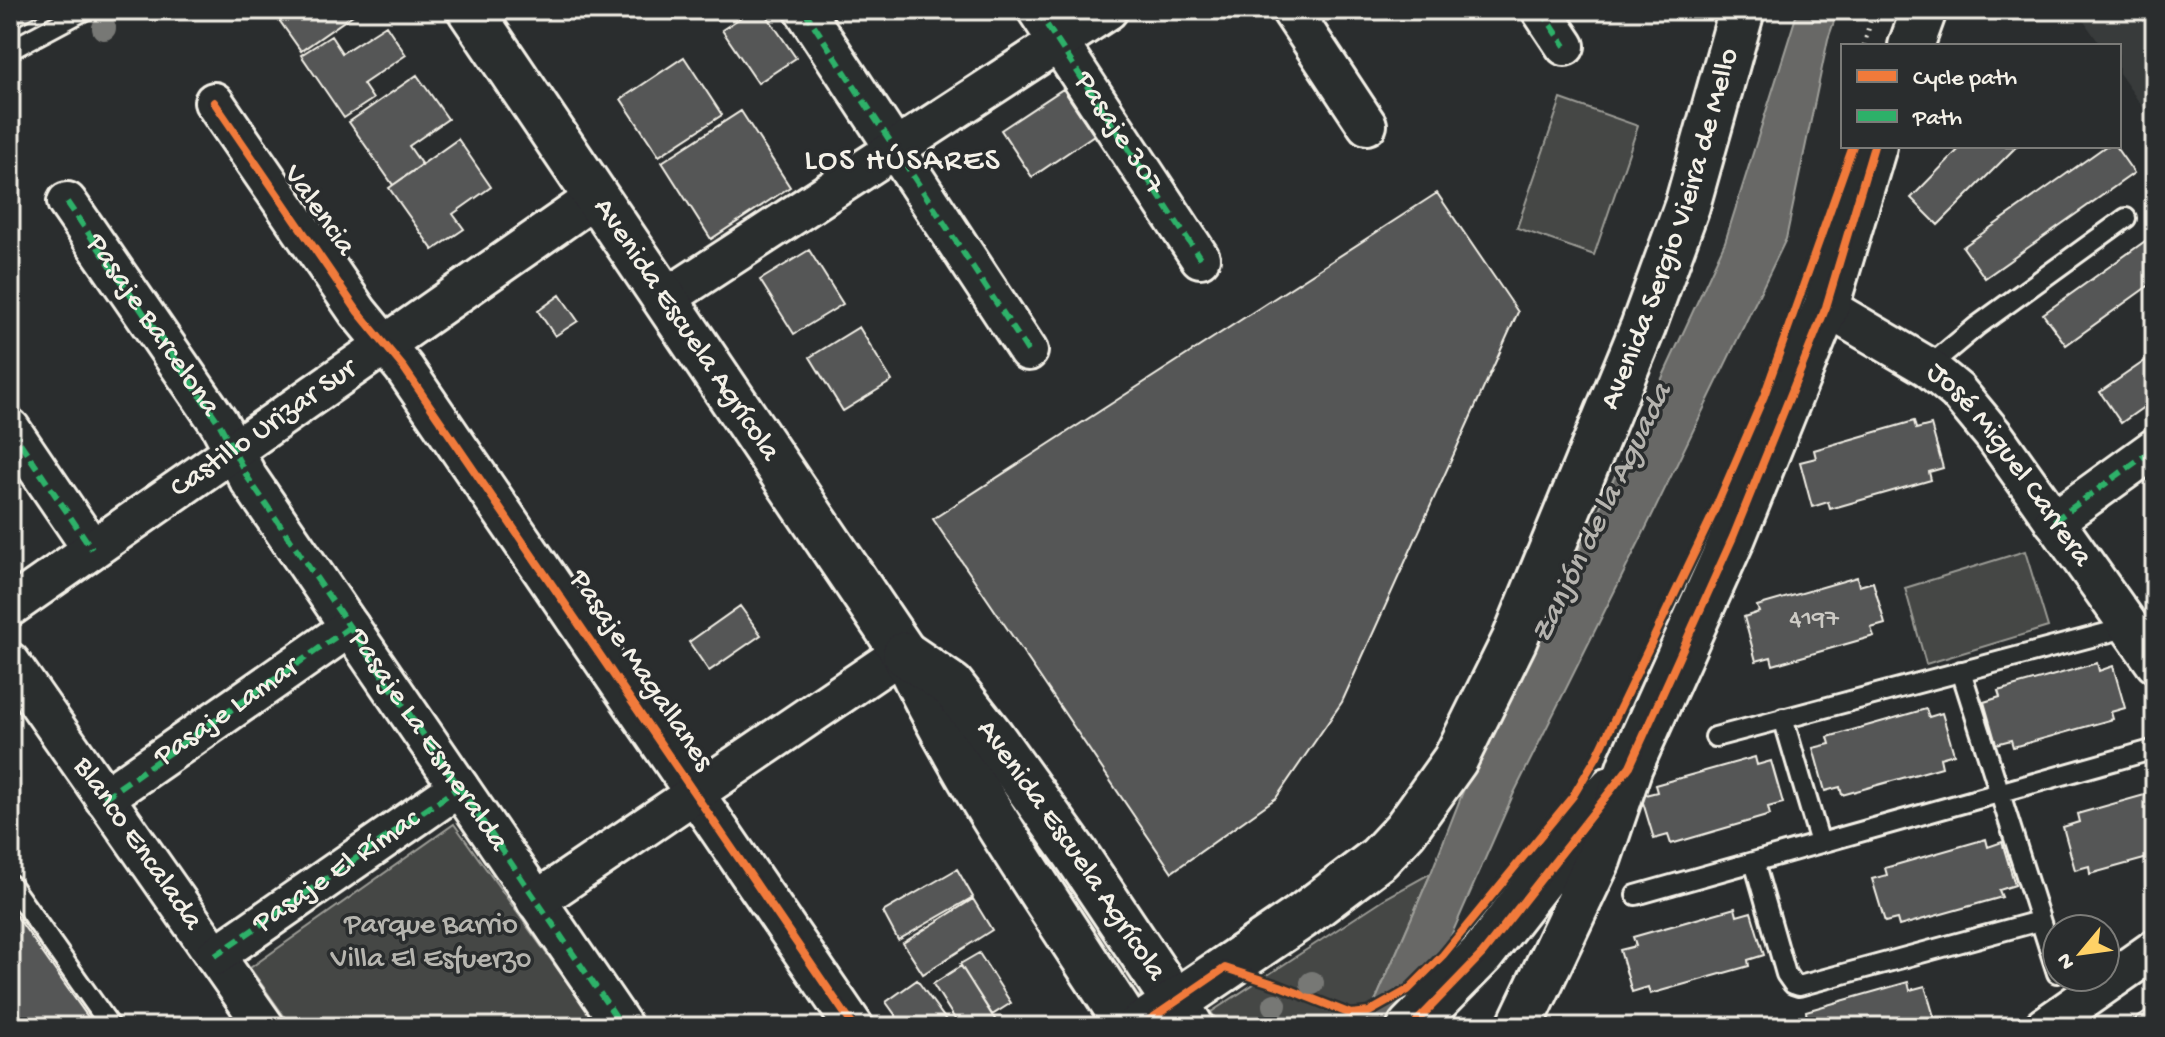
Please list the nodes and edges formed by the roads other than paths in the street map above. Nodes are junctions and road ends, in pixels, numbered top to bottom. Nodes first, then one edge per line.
1 (85, 10) edge
2 (470, 10) edge
3 (804, 10) edge
4 (1037, 10) edge
5 (1108, 10) edge
6 (1291, 10) edge
7 (1541, 10) edge
8 (1742, 10) edge
9 (1924, 10) edge
10 (1058, 42) junction
11 (1912, 44) edge
12 (1565, 46) dead end
13 (10, 50) edge
14 (214, 102) dead end
15 (1367, 125) dead end
16 (1873, 148) edge
17 (895, 149) junction
18 (596, 197) junction
19 (67, 202) dead end
20 (2126, 218) dead end
21 (1200, 258) dead end
22 (665, 299) junction
23 (1826, 307) junction
24 (384, 345) junction
25 (1028, 351) dead end
26 (1928, 367) junction
27 (10, 428) edge
28 (2155, 448) edge
29 (233, 450) junction
30 (2054, 521) junction
31 (92, 549) junction
32 (10, 607) edge
33 (350, 627) junction
34 (2129, 627) junction
35 (903, 652) junction
36 (10, 662) edge
37 (2155, 663) edge
38 (1961, 671) junction
39 (1783, 718) junction
40 (1715, 737) dead end
41 (2155, 749) edge
42 (1630, 766) junction
43 (459, 787) junction
44 (695, 793) junction
45 (1998, 794) junction
46 (104, 798) junction
47 (1820, 843) junction
48 (1754, 862) junction
49 (10, 884) edge
50 (1636, 895) dead end
51 (536, 901) junction
52 (2039, 921) junction
53 (2041, 926) edge
54 (2155, 949) edge
55 (215, 956) junction
56 (2121, 962) edge
57 (2061, 993) edge
58 (1183, 1015) edge
59 (1414, 1024) edge
60 (111, 1027) edge
61 (265, 1027) edge
62 (623, 1027) edge
63 (854, 1027) edge
64 (1129, 1027) edge
65 (1139, 1027) edge
66 (1519, 1027) edge
67 (2044, 1027) edge

1 - 13 lane
2 - 18 main road, Avenida Escuela Agrícola
3 - 17 street
4 - 10 street, Pasaje 307
5 - 10 street
6 - 15 street
7 - 12 street
8 - 58 main road, Avenida Sergio Vieira de Mello
9 - 11 main road
10 - 17 street
10 - 21 street, Pasaje 307
14 - 24 street, Valencia
16 - 23 main road
17 - 22 street
17 - 25 street
18 - 22 main road, Avenida Escuela Agrícola
18 - 24 street, Castillo Urizar Sur
19 - 29 street, Pasaje Barcelona
20 - 26 lane
22 - 35 main road, Avenida Escuela Agrícola
23 - 26 street, José Miguel Carrera
23 - 42 main road
24 - 29 street, Castillo Urizar Sur
24 - 44 street, Pasaje Magallanes
26 - 30 street, José Miguel Carrera
27 - 31 street
28 - 30 street
29 - 31 street, Castillo Urizar Sur
29 - 33 street, Pasaje La Esmeralda
30 - 34 street, José Miguel Carrera
31 - 32 street, Castillo Urizar Sur
33 - 43 street, Pasaje La Esmeralda
33 - 46 street, Pasaje Lamar
34 - 37 street, José Miguel Carrera
34 - 38 lane
35 - 44 street
35 - 58 main road, Avenida Escuela Agrícola
35 - 64 main road, Avenida Escuela Agrícola
36 - 46 street, Blanco Encalada
38 - 39 lane
38 - 45 lane
39 - 40 lane
39 - 47 lane
41 - 45 lane
42 - 59 main road
42 - 66 main road
43 - 51 street, Pasaje La Esmeralda
43 - 55 street, Pasaje El Rímac
44 - 51 street
44 - 63 street, Pasaje Magallanes
45 - 47 lane
45 - 52 lane
46 - 55 street, Blanco Encalada
47 - 48 lane
48 - 50 lane
48 - 52 lane
49 - 60 lane
51 - 62 street, Pasaje La Esmeralda
52 - 53 lane
54 - 56 street
55 - 61 street, Blanco Encalada
57 - 67 street
58 - 65 main road, Avenida Sergio Vieira de Mello

